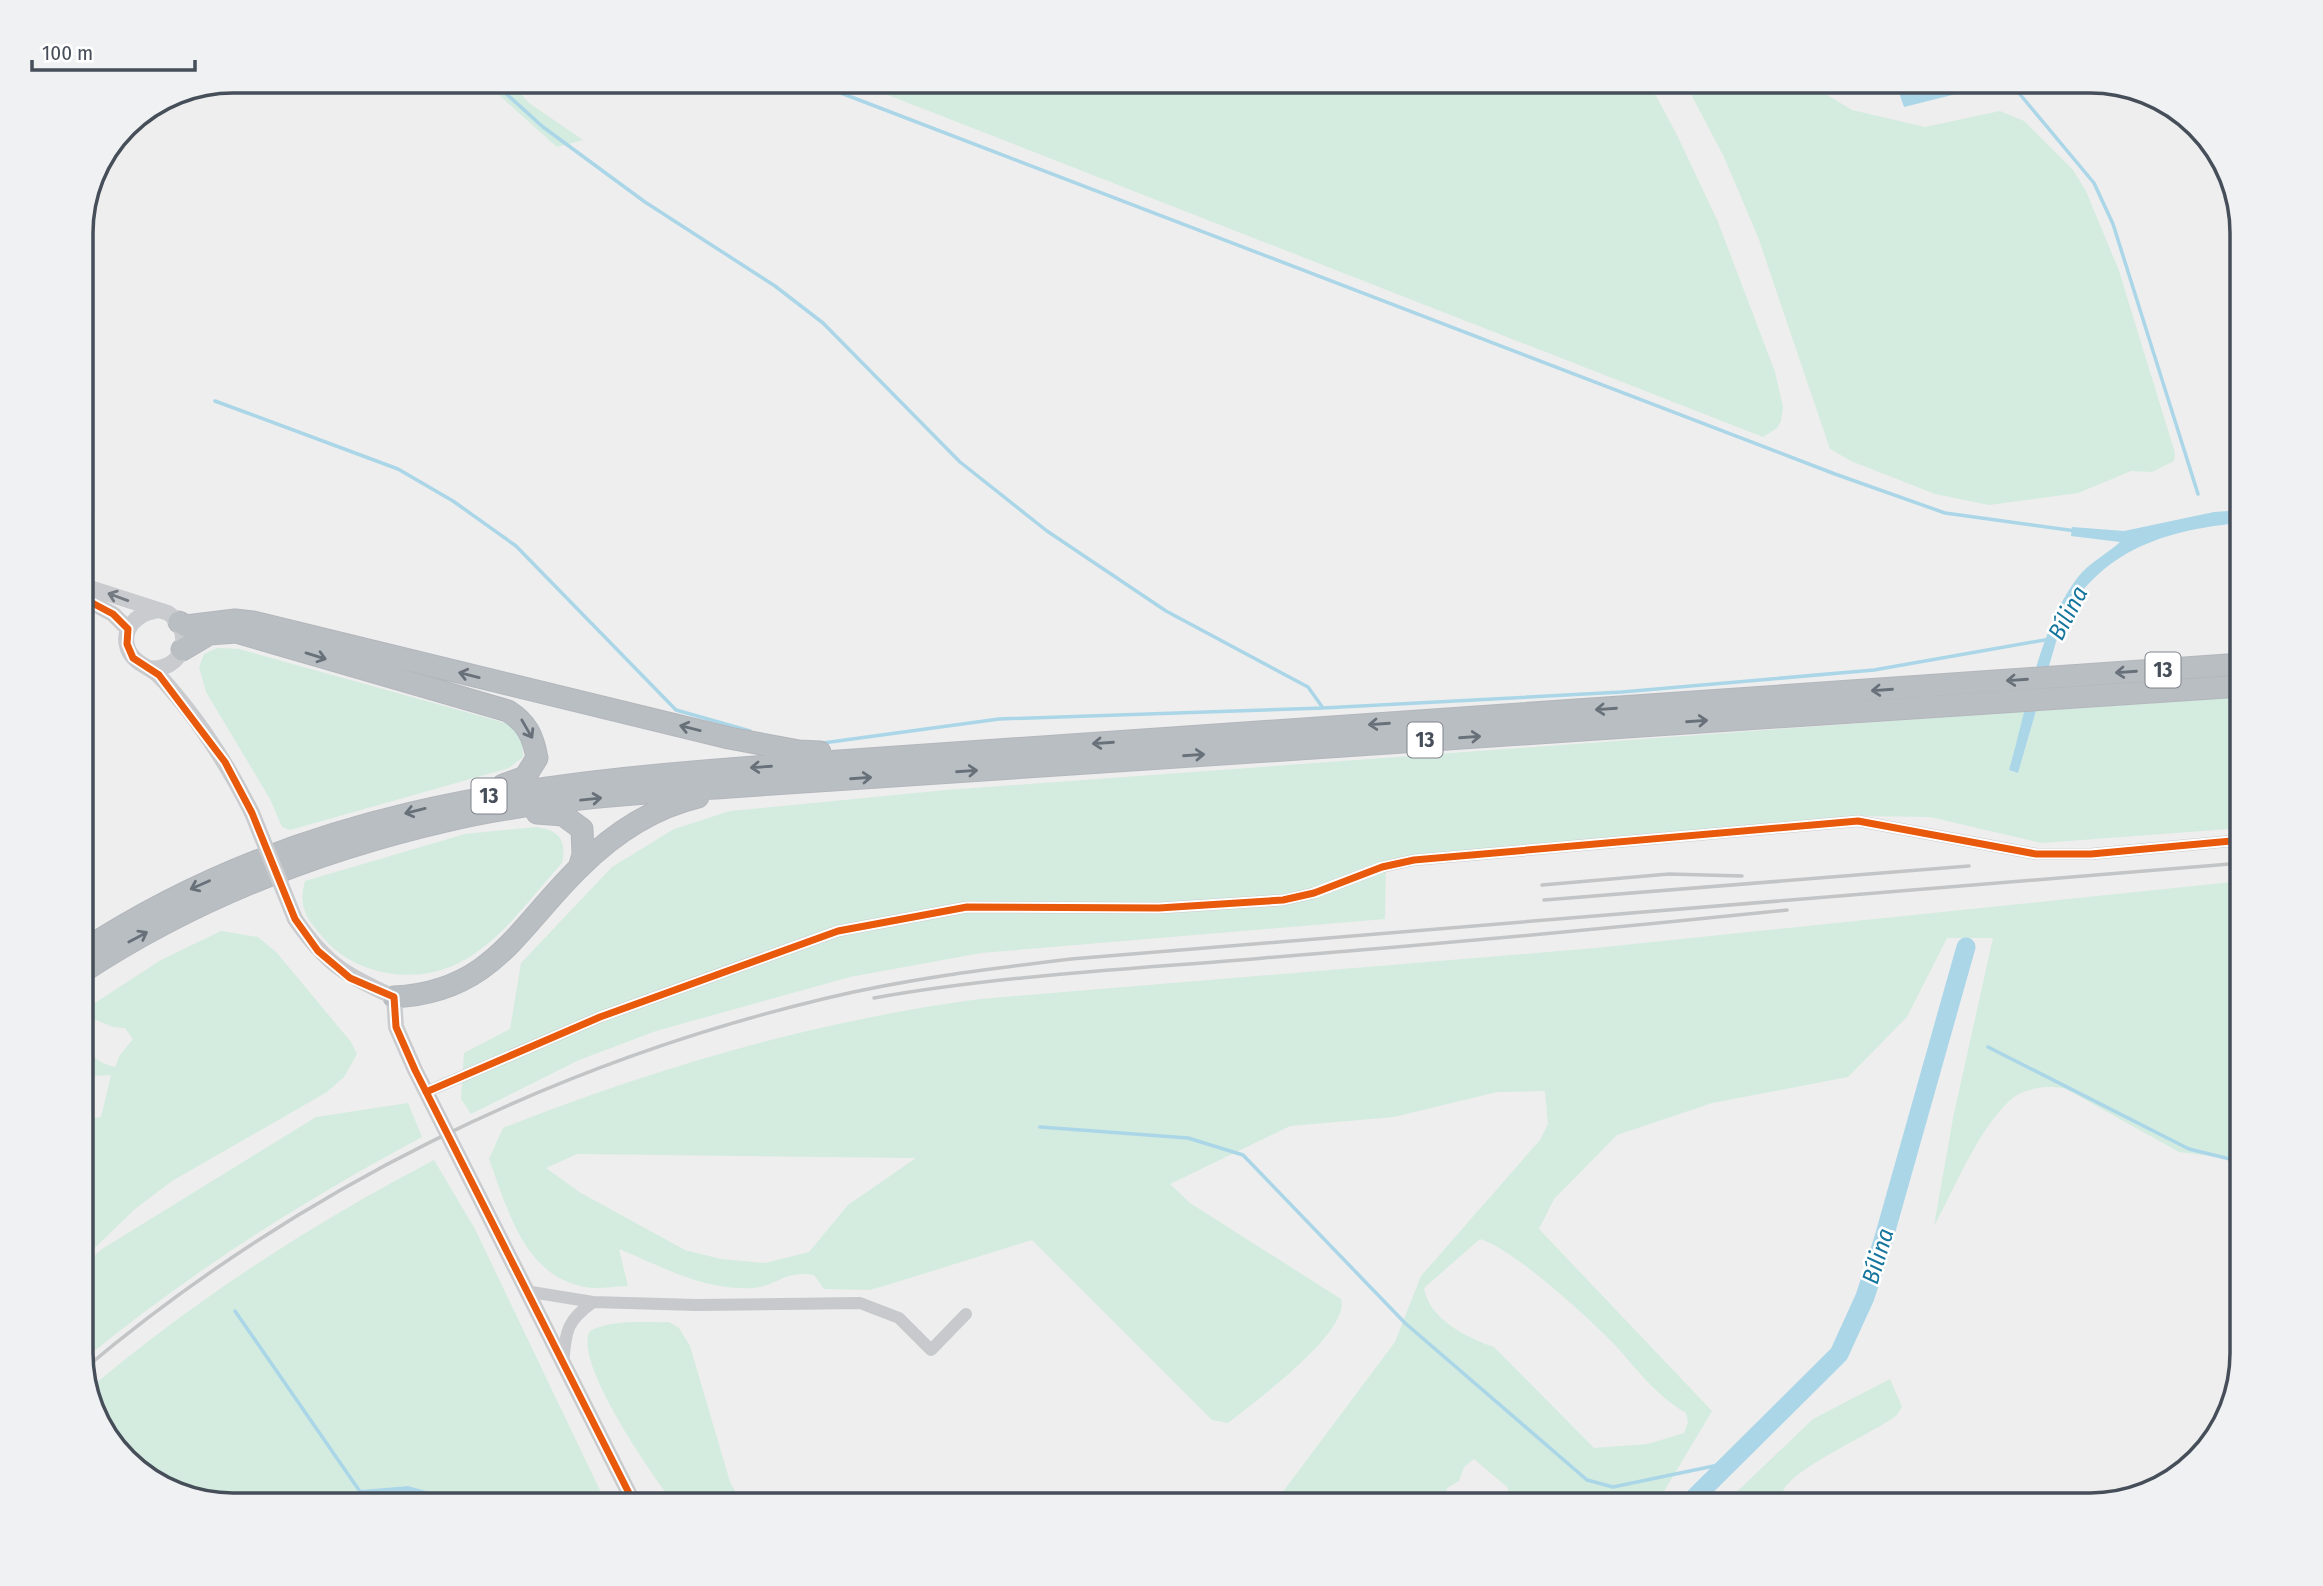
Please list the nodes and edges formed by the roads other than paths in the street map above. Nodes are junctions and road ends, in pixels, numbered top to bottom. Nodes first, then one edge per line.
1 (93, 589) edge
2 (93, 604) edge
3 (154, 611) junction
4 (178, 622) junction
5 (128, 629) junction
6 (177, 656) junction
7 (2230, 666) edge
8 (148, 668) junction
9 (2084, 686) junction
10 (2230, 686) edge
11 (1950, 695) junction
12 (184, 705) junction
13 (927, 756) junction
14 (744, 786) junction
15 (447, 812) junction
16 (2230, 841) edge
17 (579, 868) junction
18 (93, 944) edge
19 (93, 965) edge
20 (394, 997) junction
21 (426, 1092) junction
22 (525, 1291) junction
23 (593, 1302) junction
24 (966, 1314) dead end
25 (563, 1368) junction
26 (628, 1493) edge

3 -> 1 street
2 - 5 street
3 - 4 street
3 - 5 street
4 - 6 street
13 -> 4 highway
5 - 8 street
6 - 8 street
6 - 12 street
6 -> 15 highway
7 -> 9 highway, 13
8 - 12 street
9 - 10 highway, 13
9 - 11 highway, 13
11 -> 13 highway, 13
14 -> 11 highway, 13
12 - 20 street, bridge
13 -> 15 highway, 13
15 -> 14 highway, 13
14 - 17 highway
15 - 17 highway
15 -> 18 highway, 13
19 -> 15 highway, 13
16 - 21 street
17 - 20 highway
20 - 21 street
21 - 22 street
22 - 23 street
22 - 25 street
23 - 24 street
23 - 25 street
25 - 26 street

